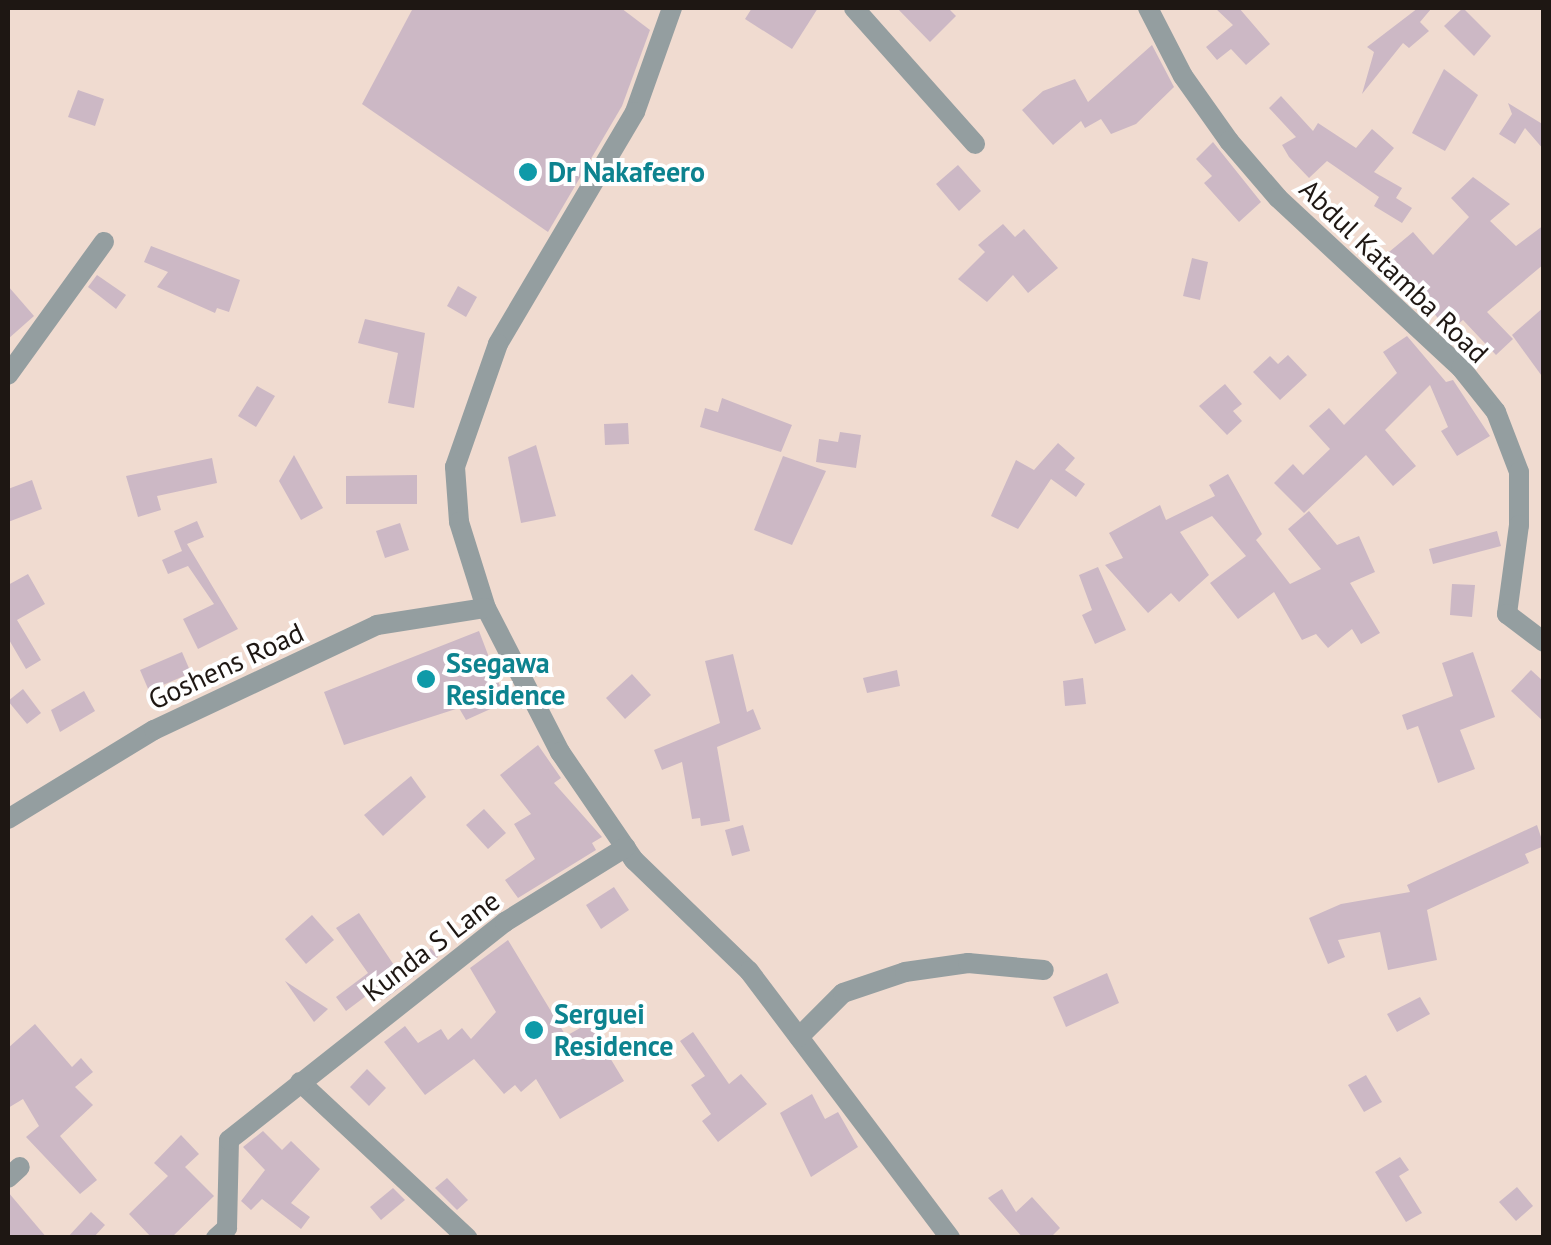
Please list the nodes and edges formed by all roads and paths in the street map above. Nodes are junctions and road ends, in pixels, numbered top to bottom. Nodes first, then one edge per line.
1 (672, 8) edge
2 (854, 8) edge
3 (1148, 8) edge
4 (975, 144) dead end
5 (104, 242) dead end
6 (8, 375) edge
7 (486, 608) junction
8 (1544, 642) edge
9 (8, 819) edge
10 (626, 847) junction
11 (1044, 970) dead end
12 (799, 1036) junction
13 (300, 1082) junction
14 (216, 1238) edge
15 (467, 1238) edge
16 (950, 1238) edge

1 - 7 street
2 - 4 street
3 - 8 street, Abdul Katamba Road
5 - 6 street
7 - 9 street, Goshens Road
7 - 10 street
10 - 12 street
10 - 13 street, Kunda S Lane
11 - 12 street
12 - 16 street
13 - 14 street, Kunda S Lane
13 - 15 street

